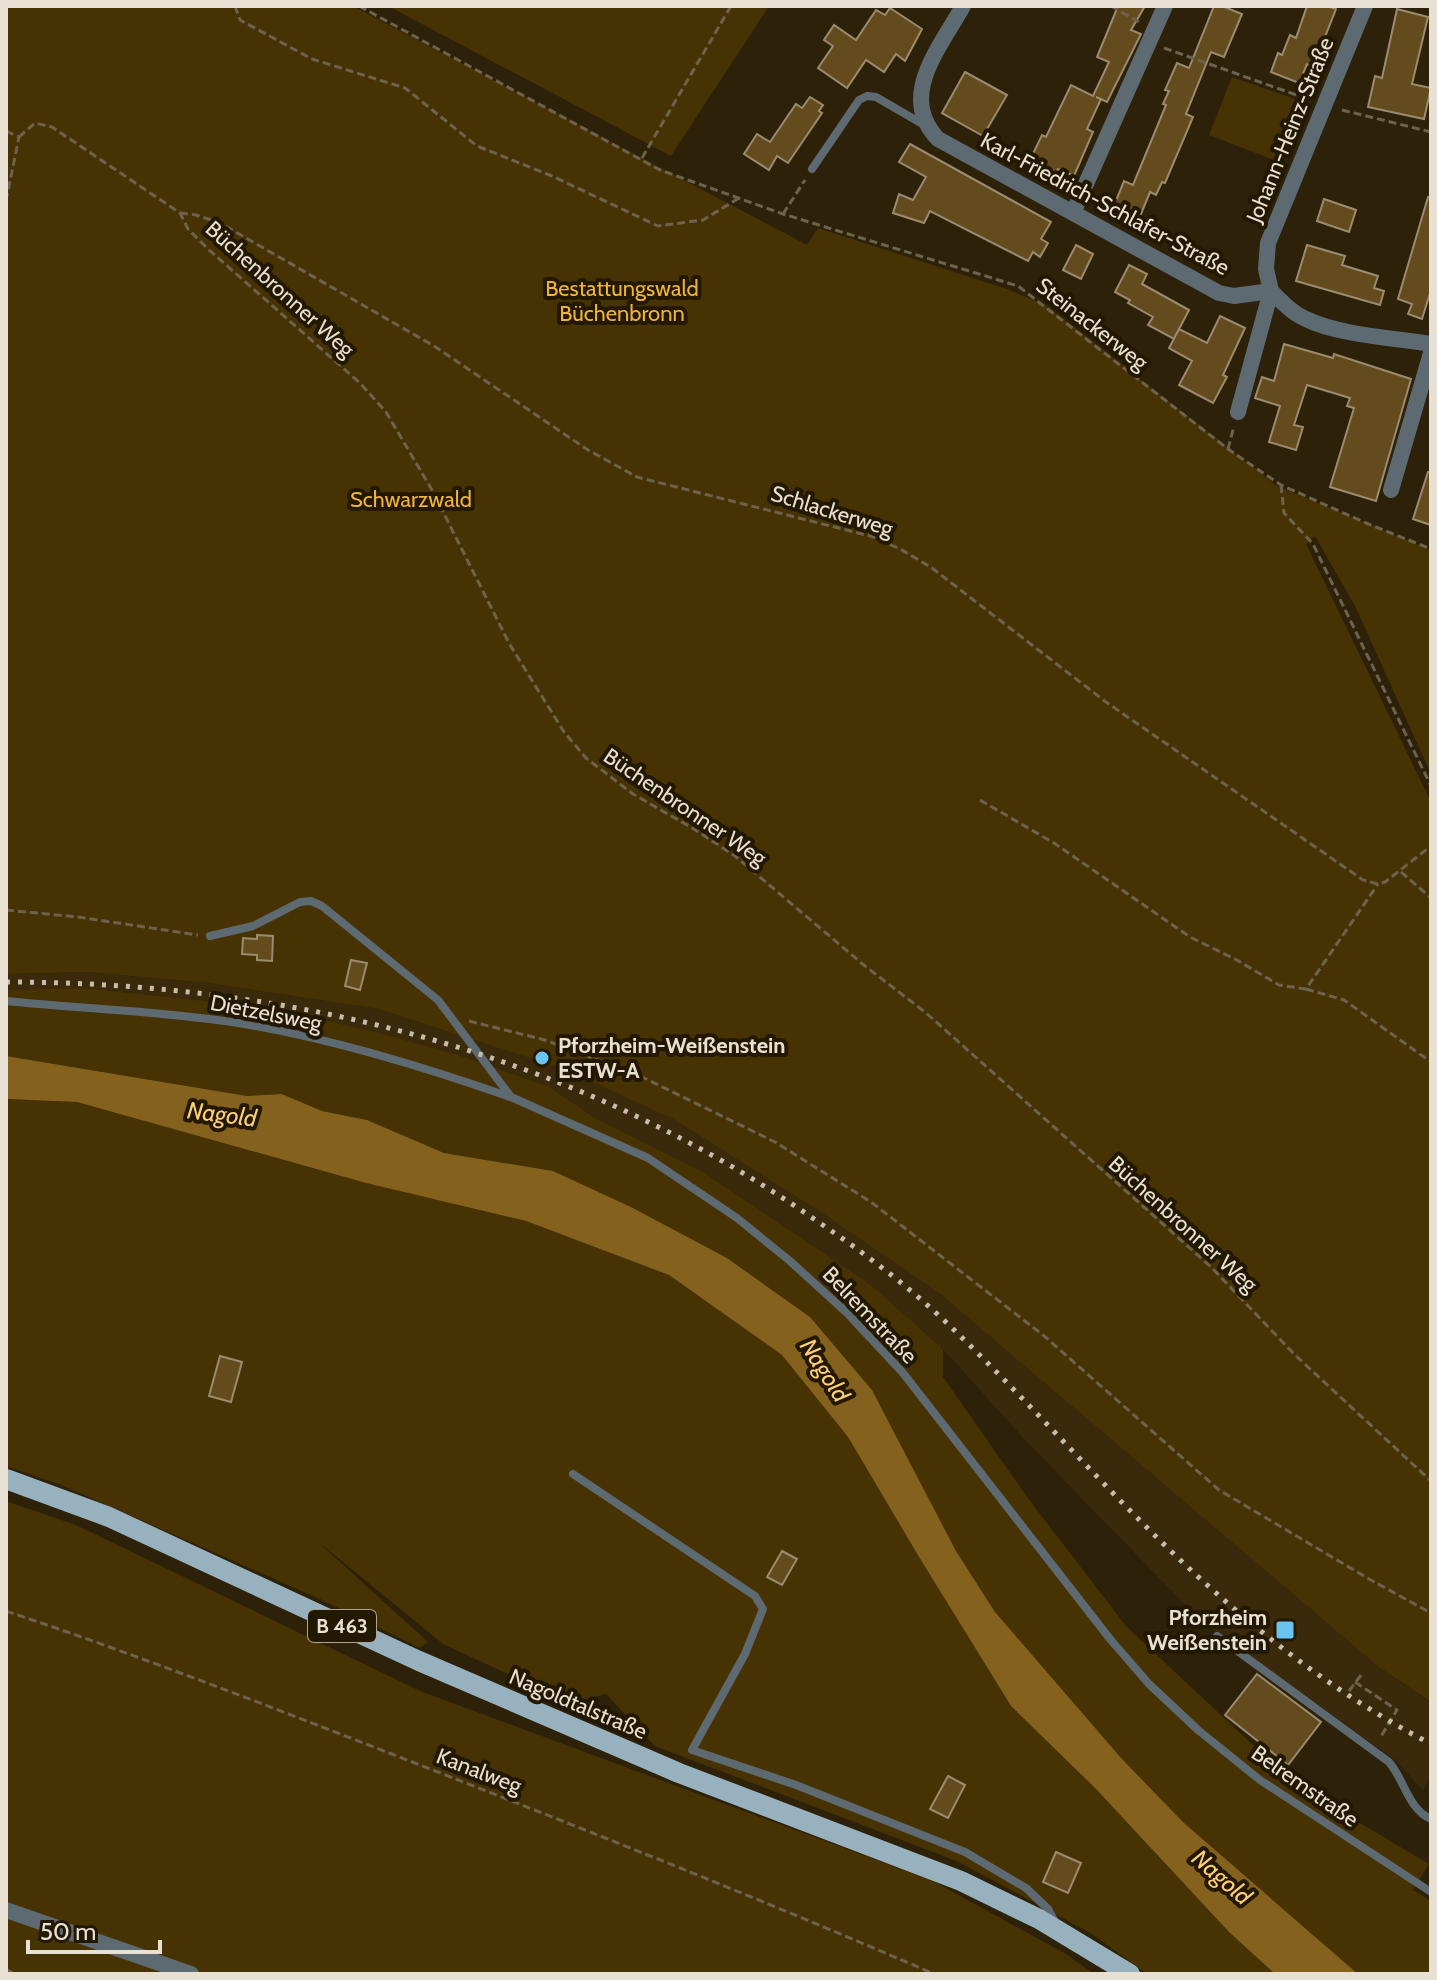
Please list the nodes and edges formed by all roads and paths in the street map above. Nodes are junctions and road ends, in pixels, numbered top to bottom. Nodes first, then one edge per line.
1 (235, 6) edge
2 (359, 6) edge
3 (731, 6) edge
4 (963, 6) edge
5 (1111, 6) edge
6 (1165, 6) edge
7 (1365, 6) edge
8 (1151, 37) junction
9 (1325, 104) junction
10 (926, 127) junction
11 (6, 131) edge
12 (1431, 132) edge
13 (19, 137) junction
14 (641, 159) junction
15 (812, 169) joint
16 (739, 198) junction
17 (6, 201) edge
18 (180, 213) junction
19 (1073, 213) junction
20 (783, 214) junction
21 (1271, 291) junction
22 (1431, 344) edge
23 (1431, 353) edge
24 (1238, 412) joint
25 (1228, 449) junction
26 (1281, 485) junction
27 (1391, 490) dead end
28 (1431, 549) edge
29 (1431, 786) edge
30 (980, 800) dead end
31 (1431, 846) edge
32 (1400, 871) junction
33 (1378, 884) junction
34 (1431, 898) edge
35 (6, 910) edge
36 (210, 936) joint
37 (1306, 989) junction
38 (6, 1001) edge
39 (450, 1016) junction
40 (1431, 1062) edge
41 (511, 1097) junction
42 (573, 1474) dead end
43 (6, 1479) edge
44 (1431, 1481) edge
45 (6, 1611) edge
46 (1431, 1613) edge
47 (1217, 1636) dead end
48 (1361, 1675) dead end
49 (1355, 1682) junction
50 (1349, 1691) dead end
51 (1383, 1734) dead end
52 (1431, 1819) edge
53 (1431, 1892) edge
54 (6, 1910) edge
55 (1060, 1932) junction
56 (6, 1969) edge
57 (14, 1974) edge
58 (191, 1974) edge
59 (934, 1974) edge
60 (1130, 1974) edge

1 - 16 path
2 - 14 path, Steinackerweg
3 - 14 path
4 - 10 street
5 - 8 path
6 - 8 street
7 - 9 street, Johann-Heinz-Straße
8 - 9 path
8 - 19 street
9 - 12 path
9 - 21 street, Johann-Heinz-Straße
10 - 15 lane, Karl-Friedrich-Schlafer-Straße
10 - 19 street, Karl-Friedrich-Schlafer-Straße
11 - 13 path
13 - 17 path
13 - 18 path, Büchenbronner Weg
14 - 16 path, Steinackerweg
15 - 20 path
16 - 20 path, Steinackerweg
18 - 33 path, Schlackerweg
18 - 44 path, Büchenbronner Weg
19 - 21 street, Karl-Friedrich-Schlafer-Straße
20 - 25 path, Steinackerweg
21 - 22 street
21 - 24 street, Johann-Heinz-Straße
23 - 27 street
24 - 25 path
25 - 26 path, Steinackerweg
26 - 28 path, Steinackerweg
26 - 29 path
30 - 37 path
31 - 32 path
32 - 33 path
32 - 34 path
33 - 37 path
35 - 36 path
36 - 39 lane, Belremstraße
37 - 40 path
38 - 41 lane, Dietzelsweg
39 - 41 lane, Belremstraße
39 - 46 path
41 - 53 lane, Belremstraße
42 - 55 lane
43 - 55 main road, Nagoldtalstraße / B 463
45 - 59 path, Kanalweg
47 - 52 lane
48 - 49 path
49 - 50 path
49 - 51 path
54 - 58 street
55 - 60 main road, Nagoldtalstraße / B 463
56 - 57 path

